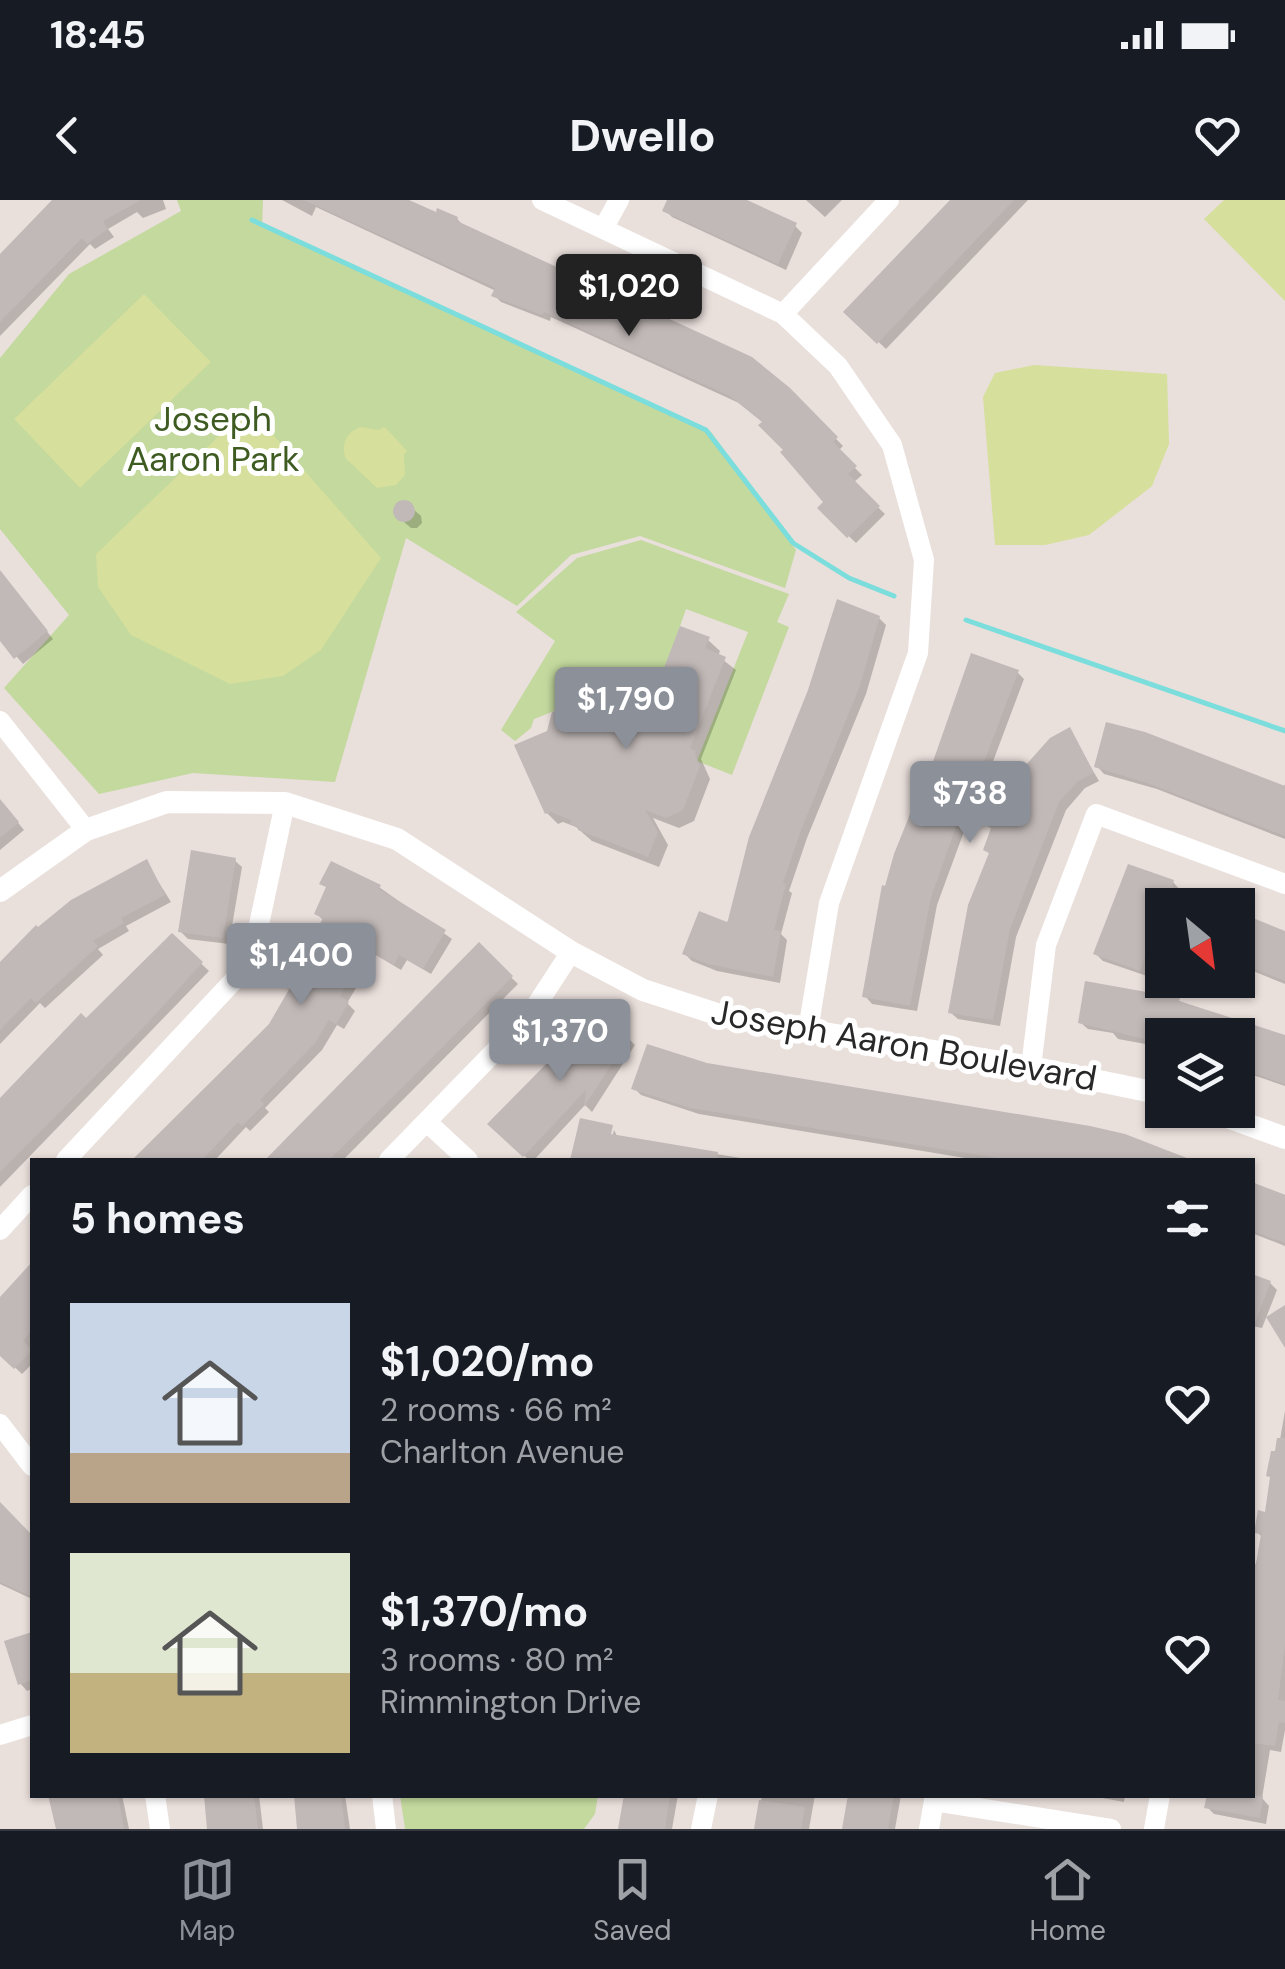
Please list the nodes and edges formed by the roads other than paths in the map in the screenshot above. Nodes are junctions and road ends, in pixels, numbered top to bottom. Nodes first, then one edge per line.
1 (542, 200) edge
2 (618, 200) edge
3 (889, 200) edge
4 (604, 227) junction
5 (783, 314) junction
6 (0, 721) edge
7 (285, 803) junction
8 (86, 830) junction
9 (1285, 884) edge
10 (0, 891) edge
11 (571, 952) junction
12 (808, 1030) junction
13 (1031, 1067) junction
14 (1145, 1090) edge
15 (428, 1123) junction
16 (1255, 1127) edge
17 (1285, 1138) edge
18 (68, 1158) edge
19 (391, 1158) edge
20 (466, 1158) edge
21 (30, 1198) edge
22 (0, 1230) edge
23 (0, 1424) edge
24 (30, 1463) edge
25 (30, 1726) edge
26 (0, 1735) edge
27 (155, 1798) edge
28 (382, 1798) edge
29 (707, 1798) edge
30 (935, 1798) edge
31 (1159, 1798) edge
32 (160, 1829) edge
33 (386, 1829) edge
34 (701, 1829) edge
35 (929, 1829) edge
36 (1110, 1829) edge
37 (1154, 1829) edge

1 - 4 street
2 - 4 street
3 - 5 street
4 - 5 street
5 - 12 street
6 - 8 street
7 - 8 street, Joseph Aaron Boulevard
7 - 11 street, Joseph Aaron Boulevard
7 - 18 street
8 - 10 street, Joseph Aaron Boulevard
9 - 13 street
11 - 12 street, Joseph Aaron Boulevard
11 - 15 street
12 - 13 street, Joseph Aaron Boulevard
13 - 14 street, Joseph Aaron Boulevard
15 - 19 street
15 - 20 street
16 - 17 street
21 - 22 street
23 - 24 street
25 - 26 street
27 - 32 street
28 - 33 street
29 - 34 street
30 - 35 street
30 - 36 street
31 - 37 street

